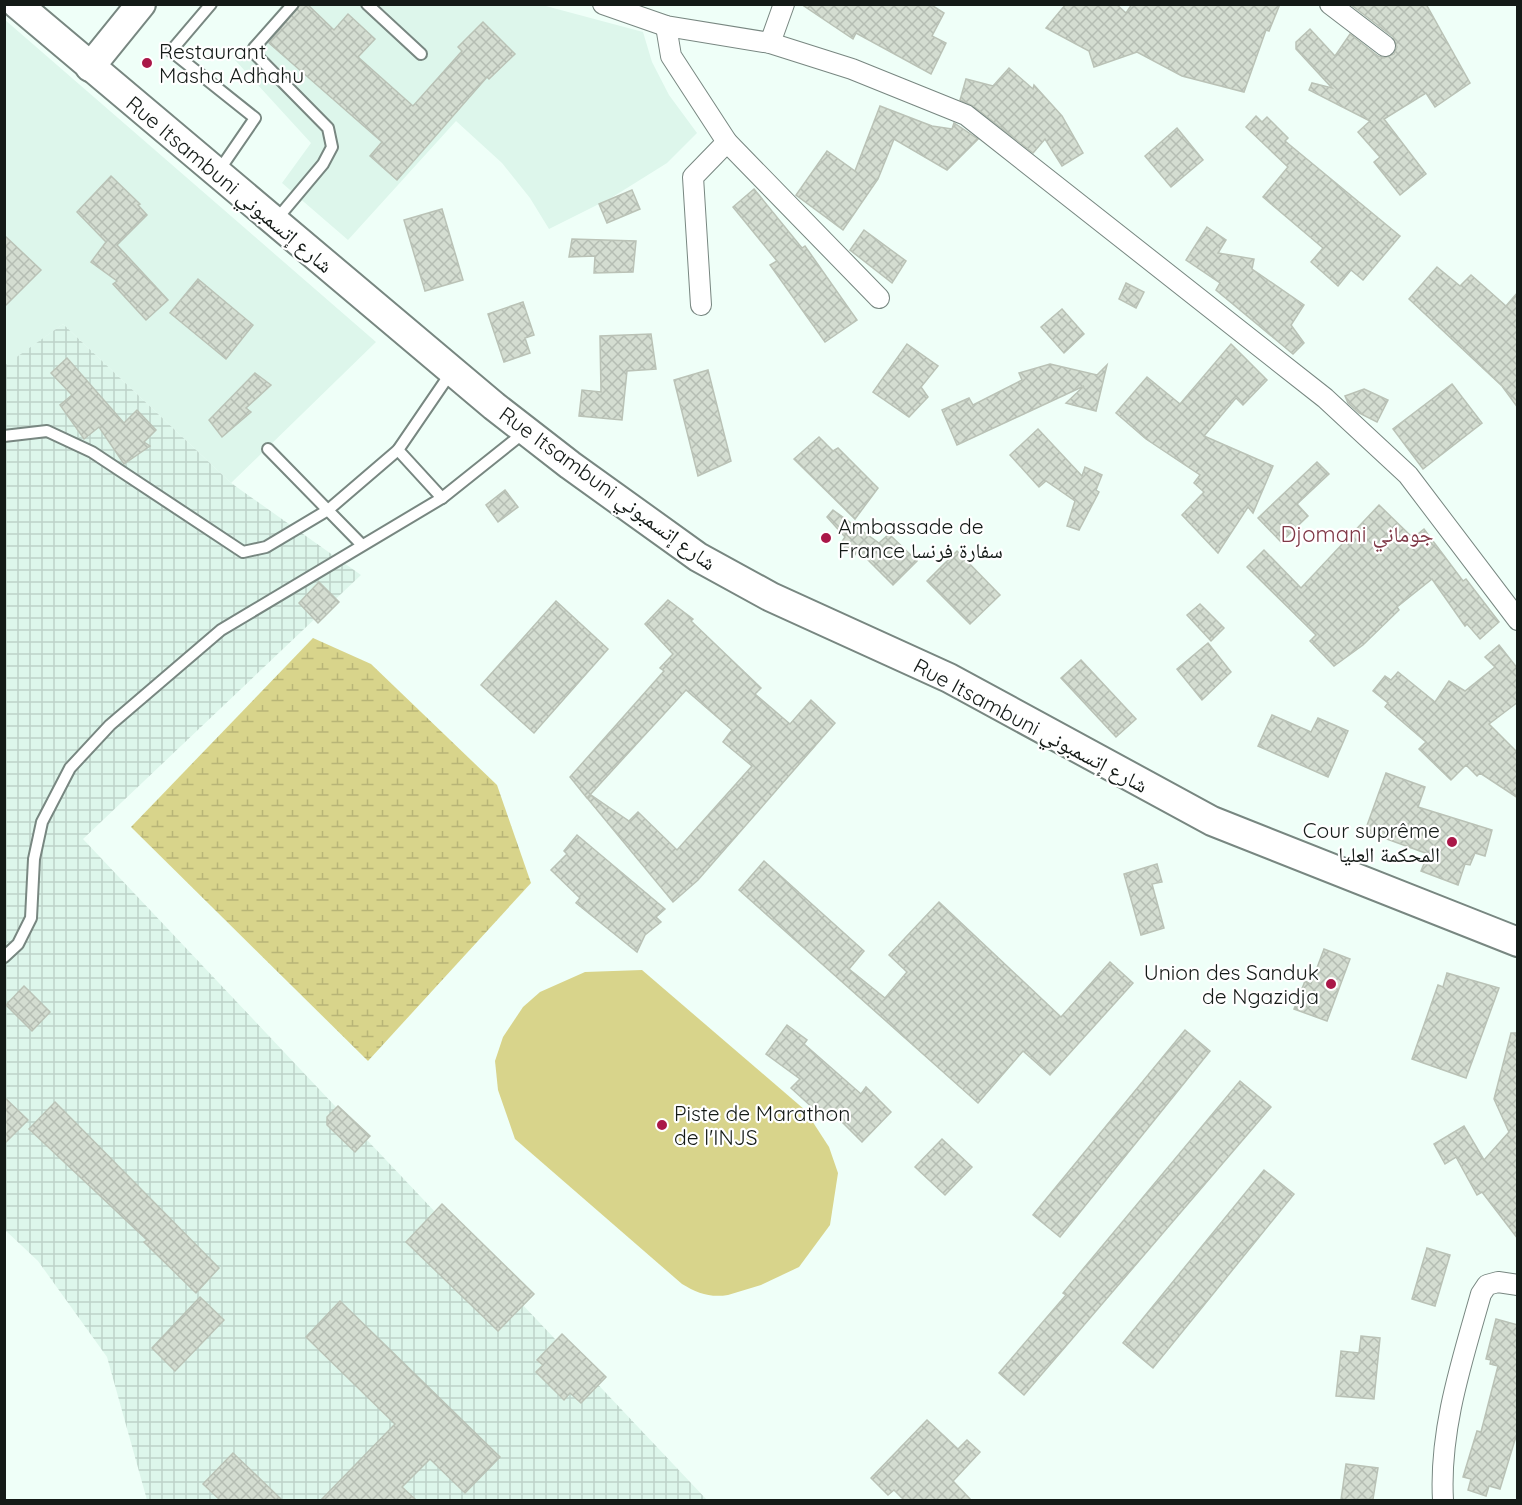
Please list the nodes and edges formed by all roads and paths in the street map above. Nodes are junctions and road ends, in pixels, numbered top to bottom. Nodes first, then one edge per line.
1 (17, 4) edge
2 (141, 4) edge
3 (211, 4) edge
4 (293, 4) edge
5 (367, 4) edge
6 (603, 4) edge
7 (784, 4) edge
8 (1330, 4) edge
9 (666, 26) junction
10 (770, 43) junction
11 (1385, 46) dead end
12 (421, 54) dead end
13 (90, 67) junction
14 (727, 142) junction
15 (218, 172) junction
16 (275, 220) junction
17 (879, 298) dead end
18 (701, 305) dead end
19 (452, 370) junction
20 (526, 431) junction
21 (4, 436) edge
22 (268, 448) dead end
23 (398, 450) junction
24 (442, 498) junction
25 (328, 510) junction
26 (361, 544) junction
27 (1518, 620) edge
28 (1381, 887) junction
29 (1518, 921) edge
30 (1518, 942) edge
31 (4, 957) edge
32 (1518, 1285) edge
33 (1443, 1500) edge

1 - 13 main road, Rue Itsambuni شارع إتسمبوني
2 - 13 main road
3 - 15 lane
4 - 16 lane
5 - 12 lane
6 - 9 street
7 - 10 street
8 - 11 street
9 - 10 street
9 - 14 street
10 - 27 street
13 - 15 main road, Rue Itsambuni شارع إتسمبوني
14 - 17 street
14 - 18 street
15 - 16 main road, Rue Itsambuni شارع إتسمبوني
16 - 19 main road, Rue Itsambuni شارع إتسمبوني
19 - 20 main road, Rue Itsambuni شارع إتسمبوني
19 - 23 lane
20 - 24 lane
20 - 28 main road, Rue Itsambuni شارع إتسمبوني
21 - 25 lane
22 - 25 lane
23 - 24 lane
23 - 25 lane
24 - 26 lane
25 - 26 lane
26 - 31 lane
28 - 29 main road
28 - 30 main road
32 - 33 street

